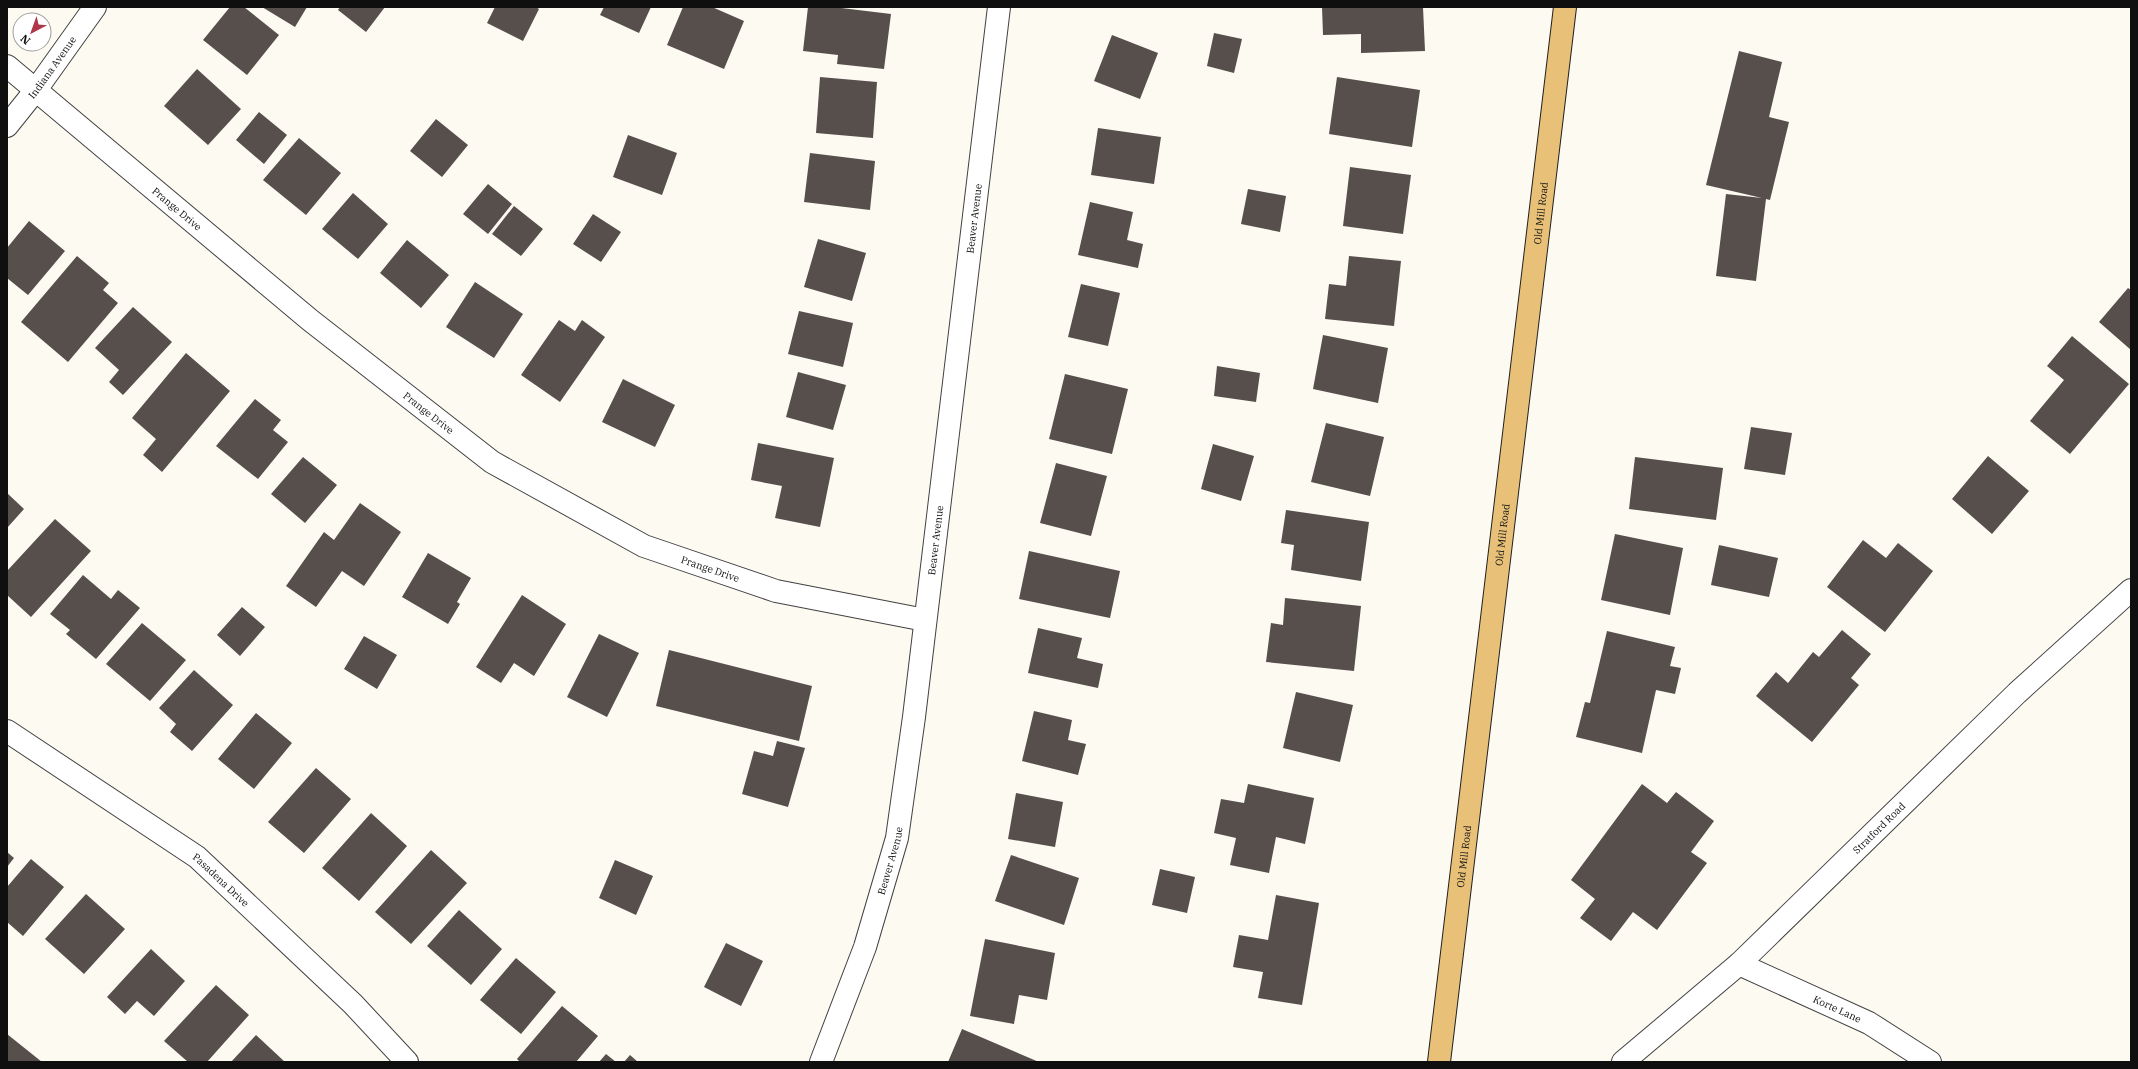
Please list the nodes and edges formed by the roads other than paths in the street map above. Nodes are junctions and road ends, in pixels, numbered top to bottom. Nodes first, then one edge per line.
1 (95, 7) edge
2 (999, 7) edge
3 (1565, 7) edge
4 (7, 66) edge
5 (36, 91) junction
6 (7, 126) edge
7 (2131, 590) edge
8 (925, 620) junction
9 (7, 731) edge
10 (1739, 964) junction
11 (407, 1062) edge
12 (820, 1062) edge
13 (1439, 1062) edge
14 (1623, 1062) edge
15 (1930, 1062) edge

1 - 5 street, Indiana Avenue
2 - 8 street, Beaver Avenue
3 - 13 main road, Old Mill Road
4 - 5 street, Prange Drive
5 - 6 street, Indiana Avenue
5 - 8 street, Prange Drive
7 - 10 street, Stratford Road
8 - 12 street, Beaver Avenue
9 - 11 street, Pasadena Drive
10 - 14 street, Stratford Road
10 - 15 street, Korte Lane

